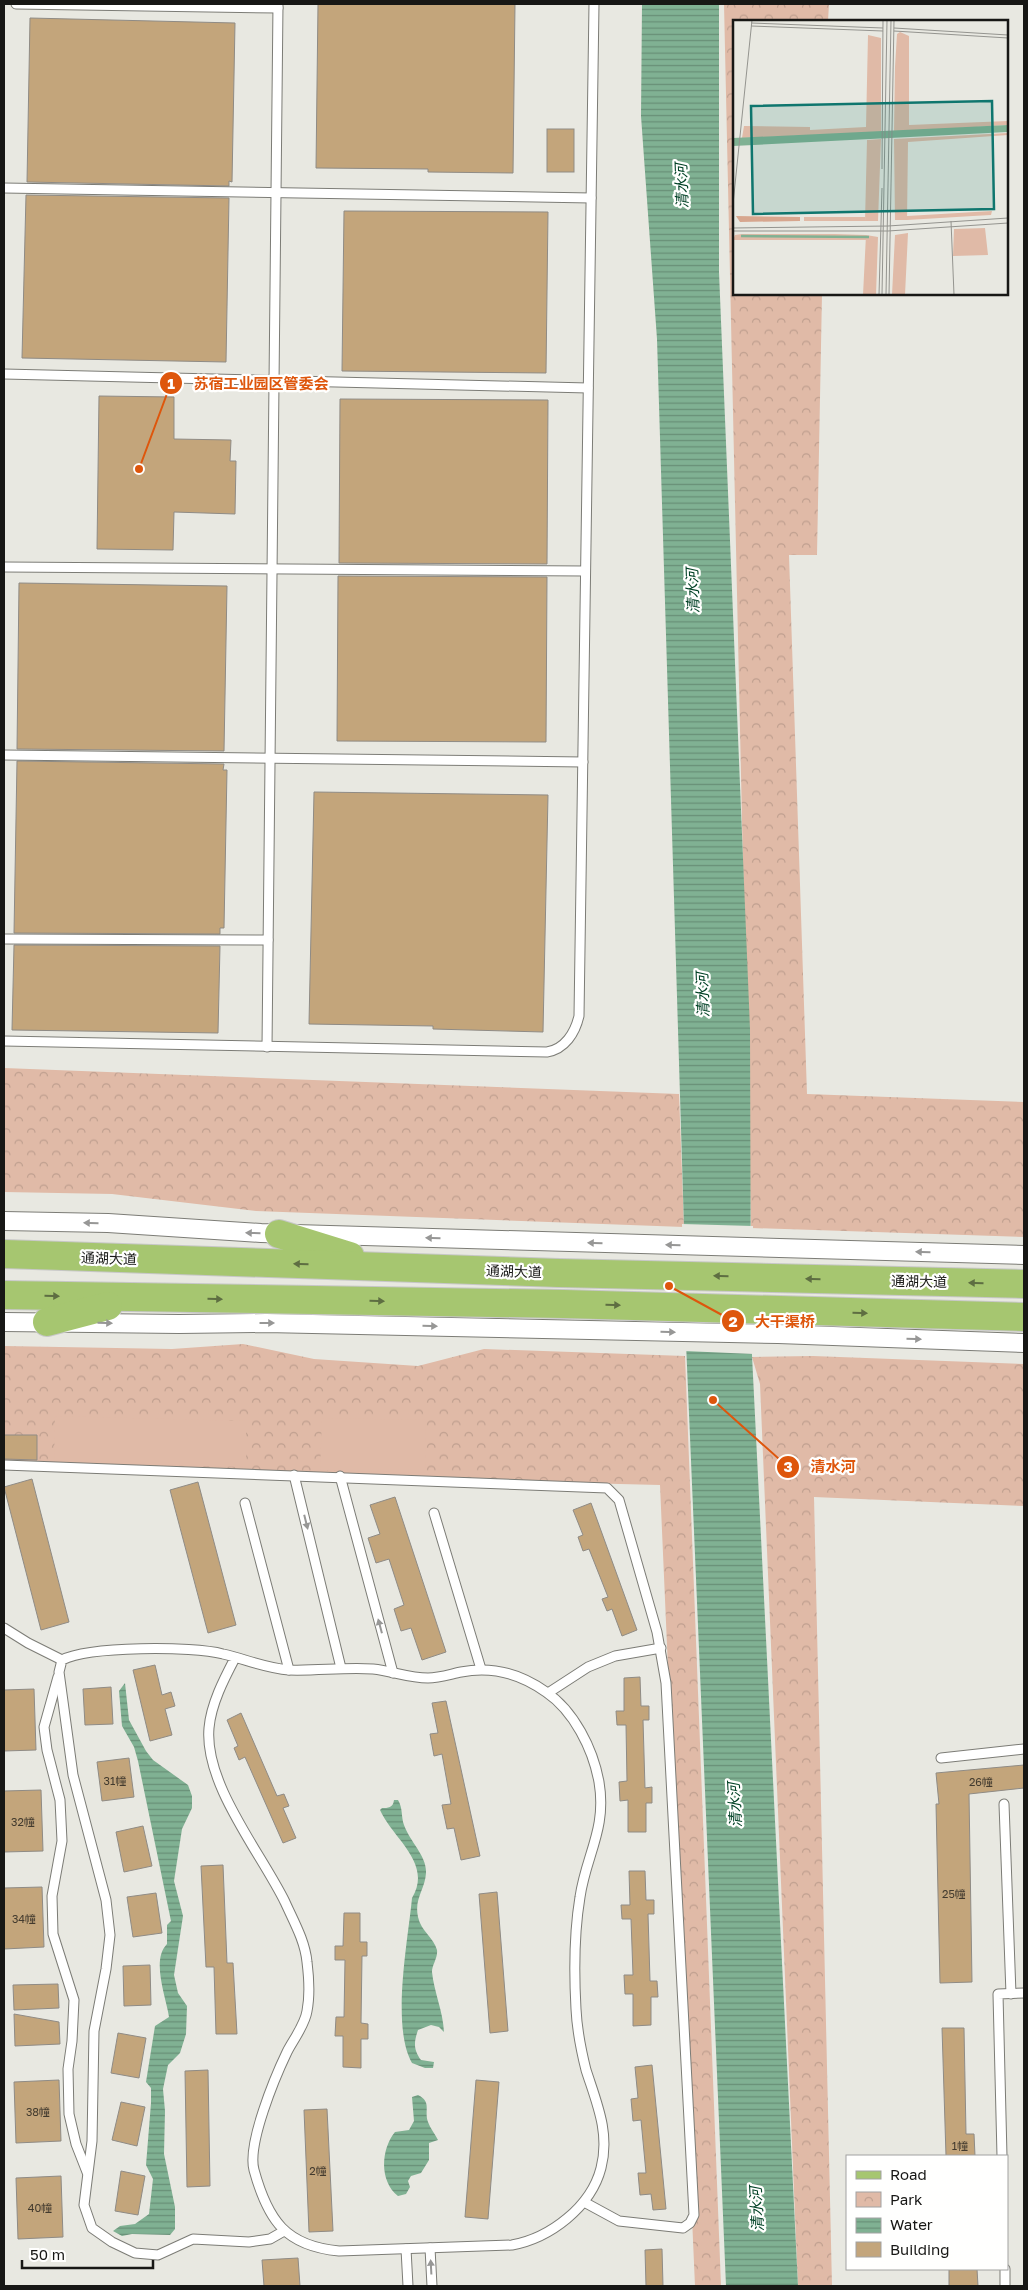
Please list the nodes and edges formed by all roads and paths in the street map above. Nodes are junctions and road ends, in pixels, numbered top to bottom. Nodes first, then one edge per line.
1 (16, 4) edge
2 (594, 4) edge
3 (278, 6) edge
4 (4, 188) edge
5 (276, 192) junction
6 (591, 198) junction
7 (4, 374) edge
8 (274, 381) junction
9 (588, 388) junction
10 (4, 567) edge
11 (272, 569) junction
12 (585, 571) junction
13 (4, 755) edge
14 (270, 758) junction
15 (583, 762) junction
16 (4, 939) edge
17 (268, 940) junction
18 (4, 1041) edge
19 (267, 1047) junction
20 (4, 1221) edge
21 (279, 1234) junction
22 (4, 1254) edge
23 (1024, 1255) edge
24 (383, 1267) junction
25 (1024, 1284) edge
26 (4, 1295) edge
27 (138, 1298) junction
28 (1024, 1317) edge
29 (4, 1322) edge
30 (47, 1322) junction
31 (777, 1323) junction
32 (1024, 1343) edge
33 (4, 1465) edge
34 (294, 1475) junction
35 (340, 1476) junction
36 (245, 1503) dead end
37 (434, 1513) dead end
38 (4, 1628) edge
39 (661, 1648) junction
40 (235, 1658) junction
41 (62, 1660) junction
42 (341, 1668) junction
43 (481, 1669) junction
44 (289, 1670) junction
45 (59, 1672) junction
46 (393, 1673) junction
47 (548, 1693) junction
48 (1024, 1749) edge
49 (941, 1758) dead end
50 (1004, 1804) dead end
51 (1024, 1993) edge
52 (1011, 1994) junction
53 (1002, 2155) edge
54 (88, 2174) junction
55 (584, 2202) junction
56 (284, 2231) junction
57 (430, 2248) junction
58 (406, 2249) junction
59 (1005, 2270) edge
60 (408, 2286) edge
61 (432, 2286) edge
62 (1005, 2286) edge

1 - 3 lane
2 - 6 lane
3 - 5 lane
4 - 5 lane
5 - 6 lane
5 - 8 lane
6 - 9 lane
7 - 8 lane
8 - 9 lane
8 - 11 lane
9 - 12 lane
10 - 11 lane
11 - 12 lane
11 - 14 lane
12 - 15 lane
13 - 14 lane
14 - 15 lane
14 - 17 lane
15 - 19 lane
16 - 17 lane
17 - 19 lane
18 - 19 lane
21 -> 20 street
23 -> 21 street
21 - 24 main road
24 -> 22 main road, 通湖大道
25 -> 24 main road, 通湖大道
26 -> 27 main road
27 - 30 main road
27 -> 31 main road
31 -> 28 main road
29 - 30 street
30 -> 31 street
31 -> 32 street
33 - 34 lane
34 - 35 lane
34 -> 42 lane
35 - 39 lane
46 -> 35 lane
36 - 44 lane
37 - 43 lane
38 - 41 lane
39 - 47 lane
39 - 55 lane
40 - 41 lane
40 - 44 lane
40 - 56 lane
41 - 45 lane
42 - 44 lane
42 - 46 lane
43 - 46 lane
43 - 47 lane
45 - 54 lane
45 - 54 lane
47 - 55 lane
48 - 49 lane
50 - 52 lane
51 - 52 lane
52 - 53 lane
54 - 56 lane
55 - 57 lane
56 - 58 lane
57 - 58 lane
61 -> 57 lane
58 - 60 lane
59 - 62 lane

